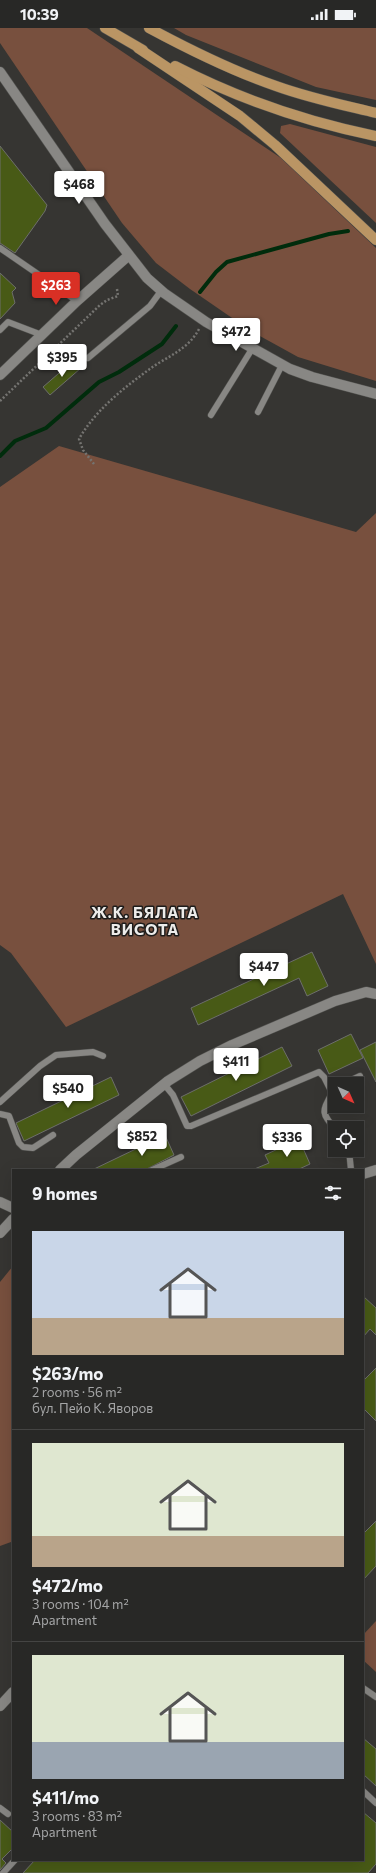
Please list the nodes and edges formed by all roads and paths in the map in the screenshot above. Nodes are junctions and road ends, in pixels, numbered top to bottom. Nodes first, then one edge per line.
1 (105, 28) edge
2 (149, 28) edge
3 (138, 48) junction
4 (0, 72) edge
5 (376, 113) edge
6 (376, 136) edge
7 (376, 240) edge
8 (0, 248) edge
9 (128, 256) junction
10 (117, 289) dead end
11 (161, 290) junction
12 (77, 301) junction
13 (204, 320) junction
14 (0, 330) edge
15 (42, 334) junction
16 (252, 349) junction
17 (88, 358) dead end
18 (282, 365) junction
19 (0, 375) edge
20 (376, 394) edge
21 (0, 401) edge
22 (258, 412) dead end
23 (211, 415) dead end
24 (94, 464) dead end
25 (376, 994) edge
26 (103, 1056) dead end
27 (328, 1082) edge
28 (164, 1084) junction
29 (328, 1100) edge
30 (0, 1102) edge
31 (0, 1114) edge
32 (328, 1121) edge
33 (53, 1135) dead end
34 (181, 1157) dead end
35 (350, 1157) edge
36 (61, 1169) edge
37 (154, 1169) edge
38 (351, 1169) edge
39 (376, 1170) edge
40 (364, 1174) edge
41 (0, 1202) edge
42 (12, 1208) edge
43 (12, 1220) edge
44 (0, 1233) edge
45 (364, 1689) edge
46 (12, 1693) edge
47 (376, 1697) edge
48 (0, 1706) edge
49 (364, 1792) edge
50 (376, 1803) edge
51 (0, 1808) edge
52 (8, 1814) dead end
53 (14, 1861) edge
54 (3, 1873) edge

1 - 3 main road
2 - 5 main road
3 - 6 main road
3 - 7 main road
4 - 9 street
8 - 12 lane
9 - 11 street
9 - 12 street
10 - 21 path
11 - 13 street
11 - 17 lane
12 - 15 street
13 - 16 street
13 - 24 path
14 - 15 lane
15 - 19 street
16 - 18 street
16 - 23 lane
18 - 20 street
18 - 22 lane
25 - 28 street
26 - 30 lane
27 - 28 lane
28 - 36 street
29 - 32 lane
31 - 33 lane
34 - 37 lane
35 - 38 lane
39 - 40 street
41 - 42 street
43 - 44 street
45 - 47 lane
46 - 48 street
49 - 50 lane
51 - 52 lane
53 - 54 lane

